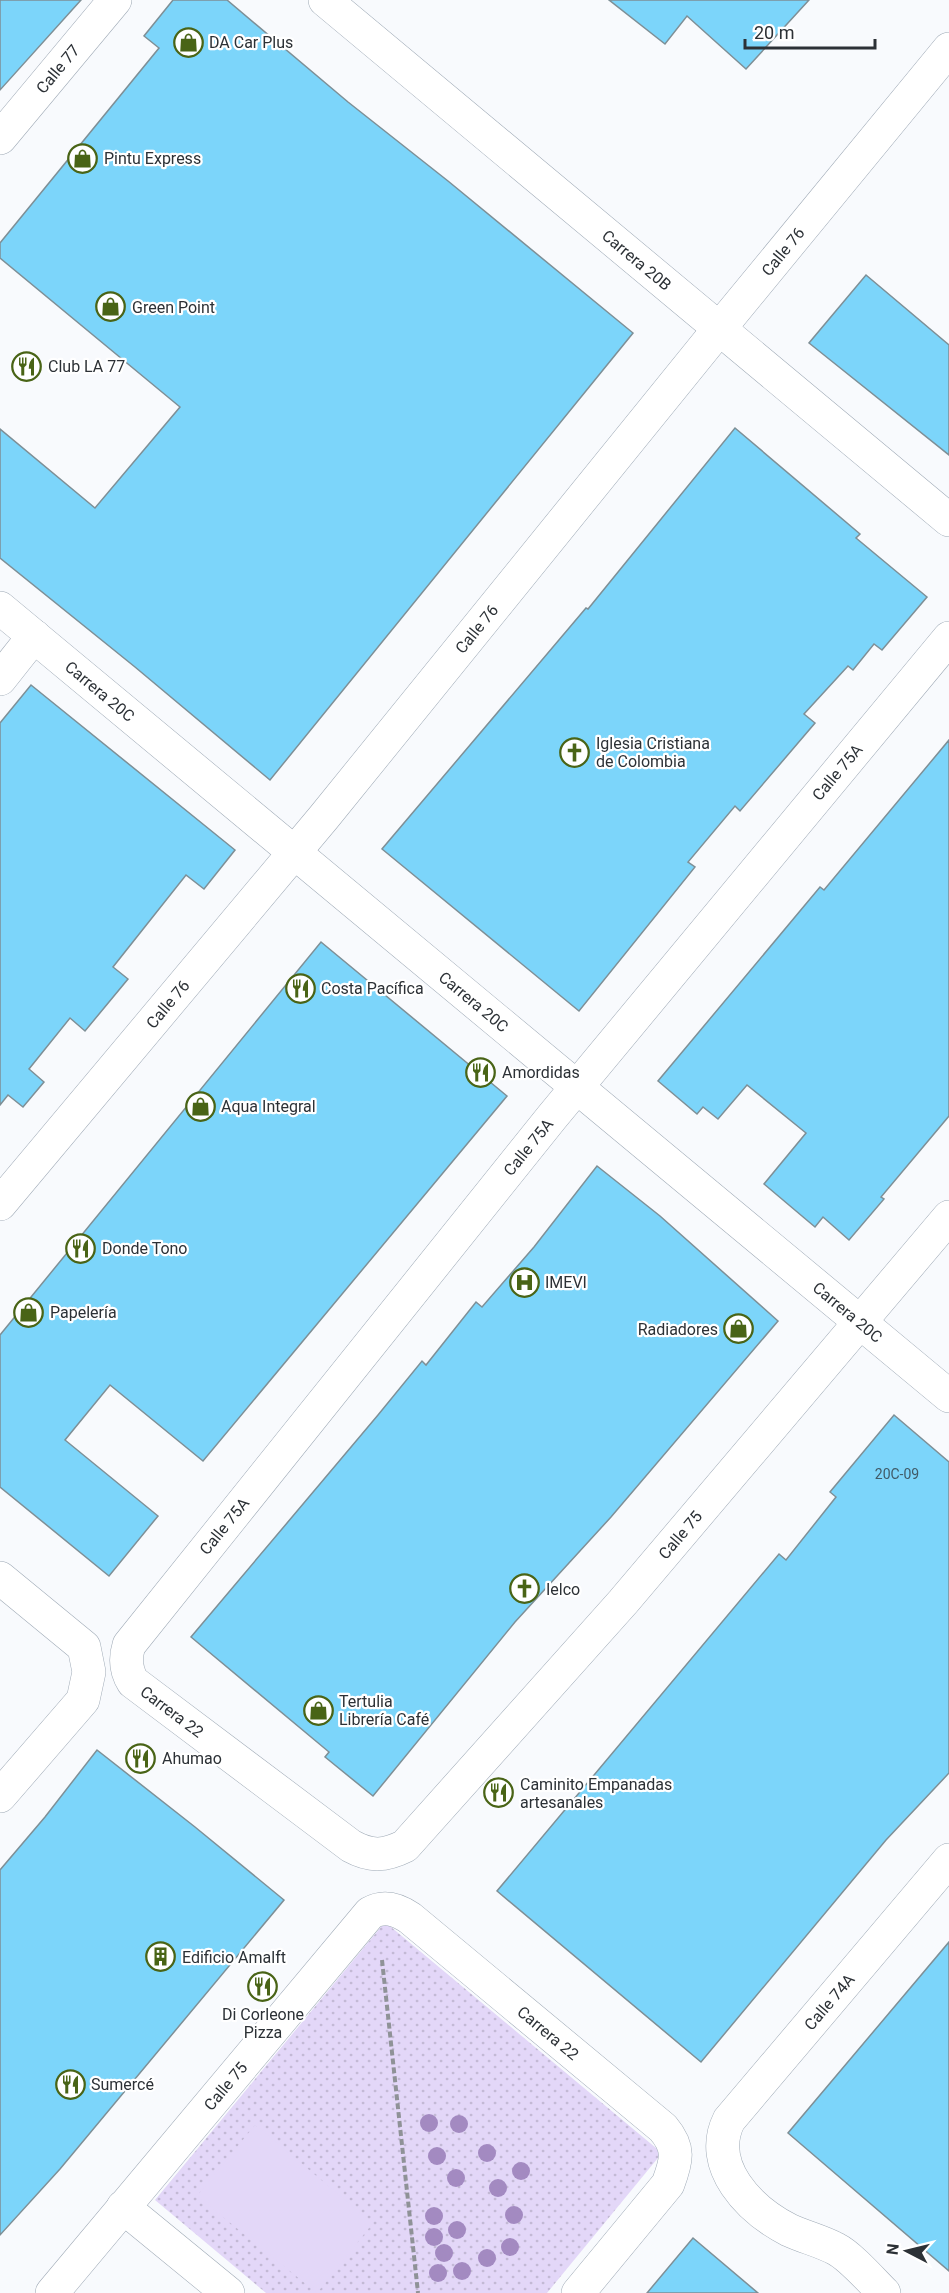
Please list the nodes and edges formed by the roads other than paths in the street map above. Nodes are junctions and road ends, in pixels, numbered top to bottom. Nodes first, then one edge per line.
1 (115, 0) edge
2 (325, 0) edge
3 (949, 49) edge
4 (0, 138) edge
5 (718, 329) junction
6 (949, 520) edge
7 (0, 608) edge
8 (34, 636) junction
9 (949, 638) edge
10 (0, 679) edge
11 (294, 853) junction
12 (577, 1086) junction
13 (0, 1204) edge
14 (949, 1217) edge
15 (860, 1323) junction
16 (949, 1396) edge
17 (0, 1578) edge
18 (127, 1667) joint
19 (0, 1796) edge
20 (405, 1846) joint
21 (949, 1860) edge
22 (410, 1918) joint
23 (123, 2207) junction
24 (52, 2293) edge
25 (228, 2293) edge
26 (578, 2293) edge
27 (884, 2293) edge

1 - 4 street, Calle 77
2 - 5 street, Carrera 20B
3 - 5 street, Calle 76
5 - 6 street, Carrera 20B
5 - 11 street, Calle 76
7 - 8 street, Carrera 20C
8 - 10 street
8 - 11 street, Carrera 20C
9 - 12 street, Calle 75A
11 - 12 street, Carrera 20C
11 - 13 street, Calle 76
12 - 15 street, Carrera 20C
12 - 18 street, Calle 75A
14 - 15 street, Calle 75
15 - 16 street, Carrera 20C
15 - 20 street, Calle 75
17 - 19 street
18 - 20 street, Carrera 22
21 - 27 street, Calle 74A
22 - 23 street, Calle 75
22 - 26 street, Carrera 22
23 - 24 street, Calle 75
23 - 25 street

